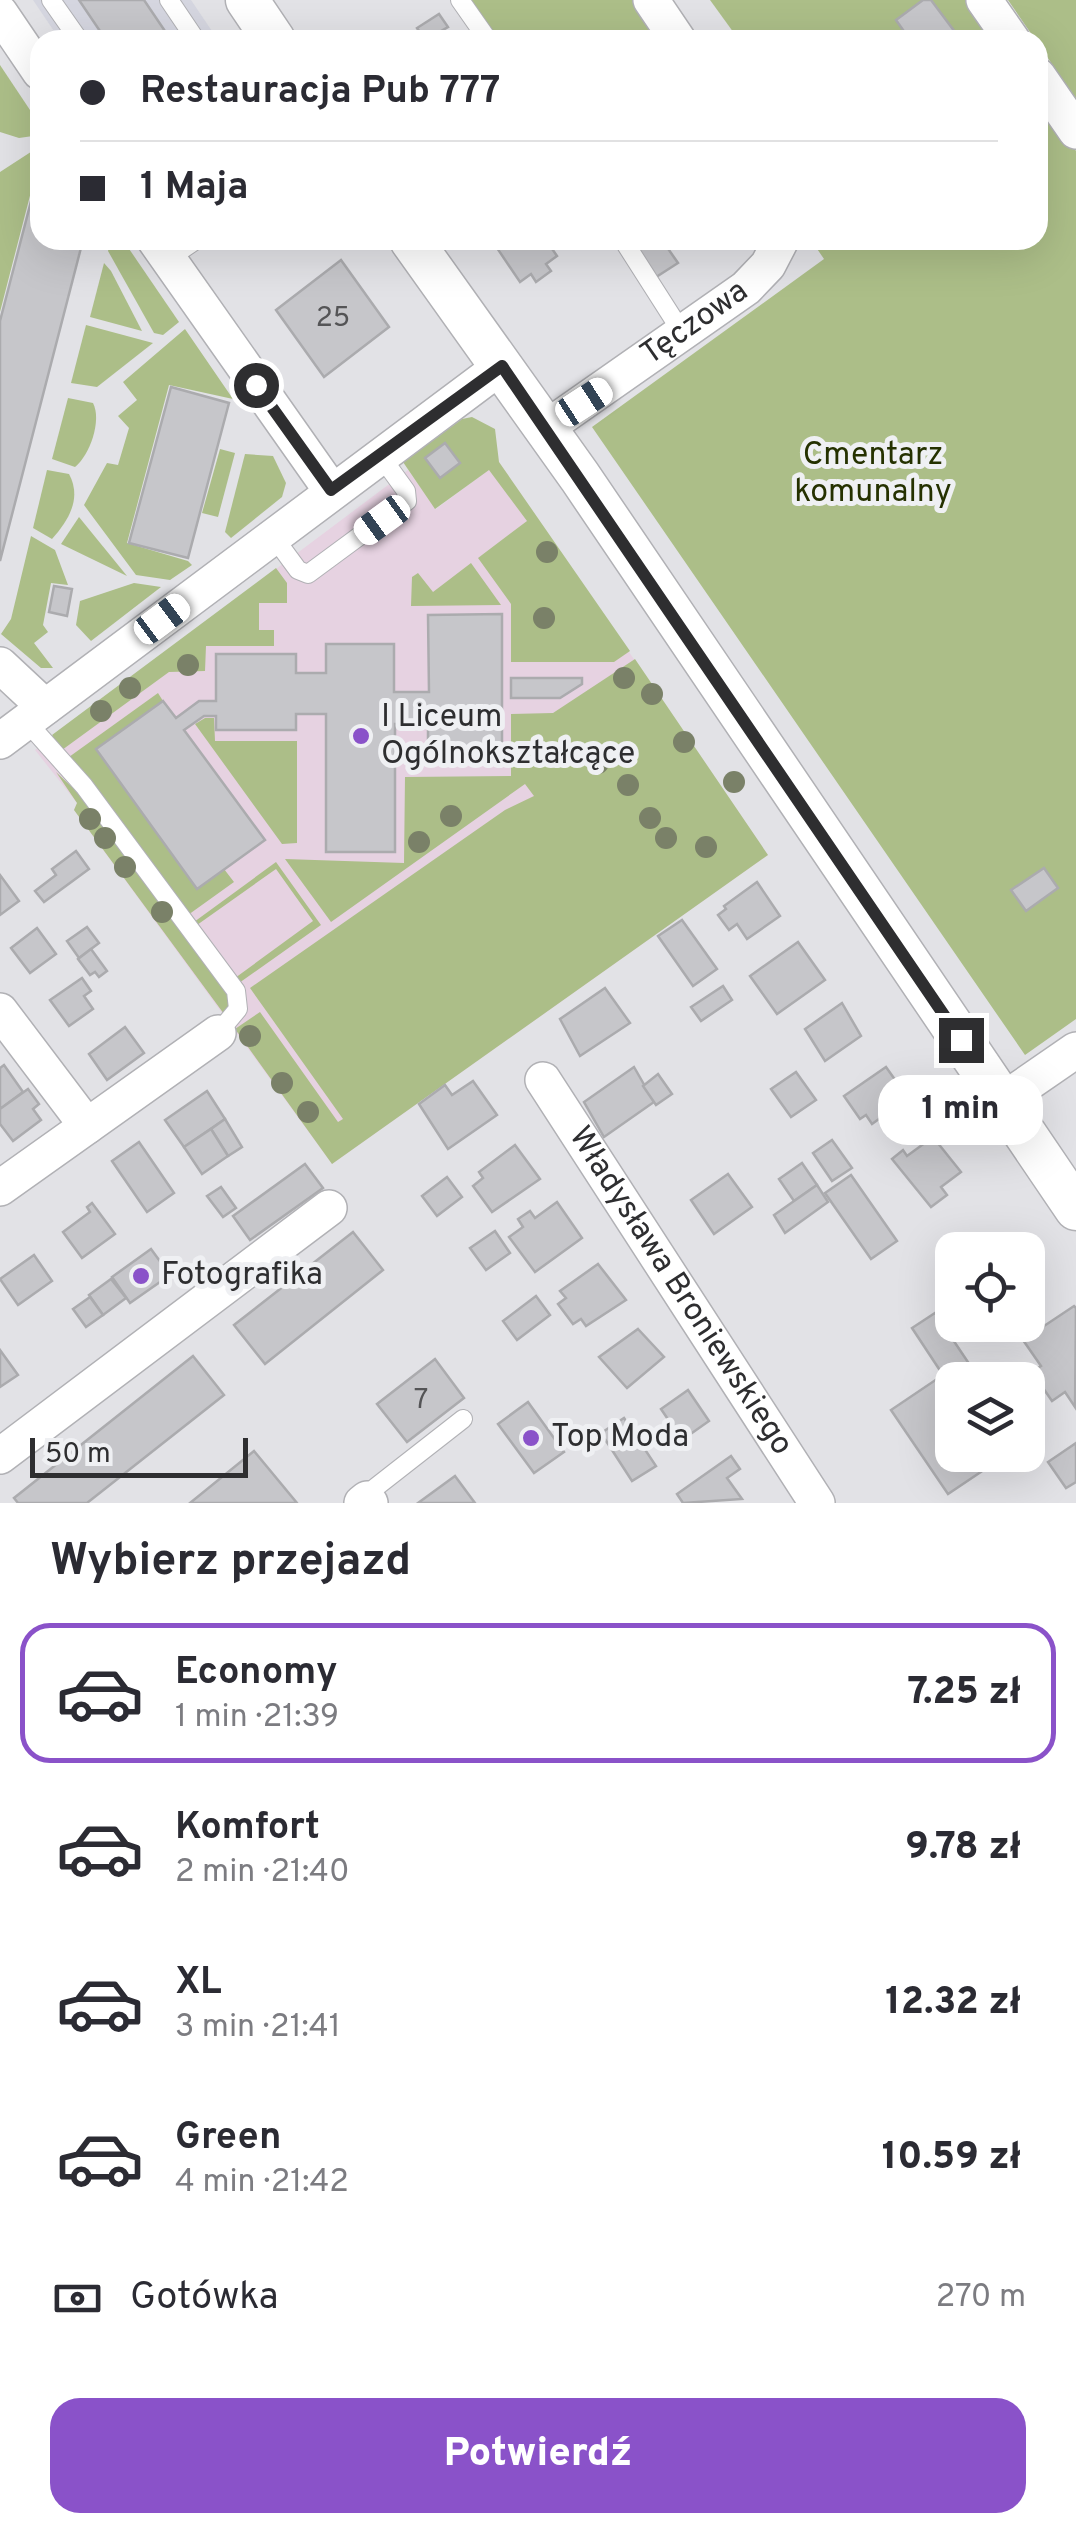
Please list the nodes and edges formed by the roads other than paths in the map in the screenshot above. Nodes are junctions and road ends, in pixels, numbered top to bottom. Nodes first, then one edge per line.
1 (51, 0) edge
2 (168, 0) edge
3 (247, 0) edge
4 (460, 0) edge
5 (650, 0) edge
6 (984, 0) edge
7 (0, 13) edge
8 (72, 30) edge
9 (189, 30) edge
10 (267, 30) edge
11 (481, 30) edge
12 (671, 30) edge
13 (1005, 30) edge
14 (30, 57) edge
15 (1048, 90) edge
16 (1076, 131) edge
17 (176, 250) edge
18 (418, 250) edge
19 (629, 250) edge
20 (774, 250) edge
21 (683, 334) junction
22 (502, 366) junction
23 (546, 428) junction
24 (380, 454) junction
25 (331, 490) junction
26 (272, 536) junction
27 (0, 665) edge
28 (24, 723) edge
29 (0, 1011) edge
30 (218, 1033) joint
31 (1076, 1050) edge
32 (543, 1080) dead end
33 (1002, 1101) junction
34 (88, 1126) junction
35 (0, 1188) edge
36 (328, 1208) dead end
37 (1076, 1210) edge
38 (463, 1419) dead end
39 (0, 1456) edge
40 (366, 1502) edge
41 (817, 1503) edge

1 - 8 lane
2 - 9 lane
3 - 10 street
4 - 11 lane
5 - 12 street
6 - 13 street
7 - 14 street
15 - 16 street
17 - 25 street
18 - 22 street
19 - 21 lane
20 - 21 street, Tęczowa
21 - 23 street, Tęczowa
22 - 23 street
22 - 24 street
23 - 33 street
24 - 25 street
24 - 26 lane
25 - 26 street
26 - 28 street
27 - 28 street
28 - 30 lane
29 - 34 street
30 - 34 street
31 - 33 street
32 - 41 street, Władysława Broniewskiego
33 - 37 street
34 - 35 street
36 - 39 street
38 - 40 lane

